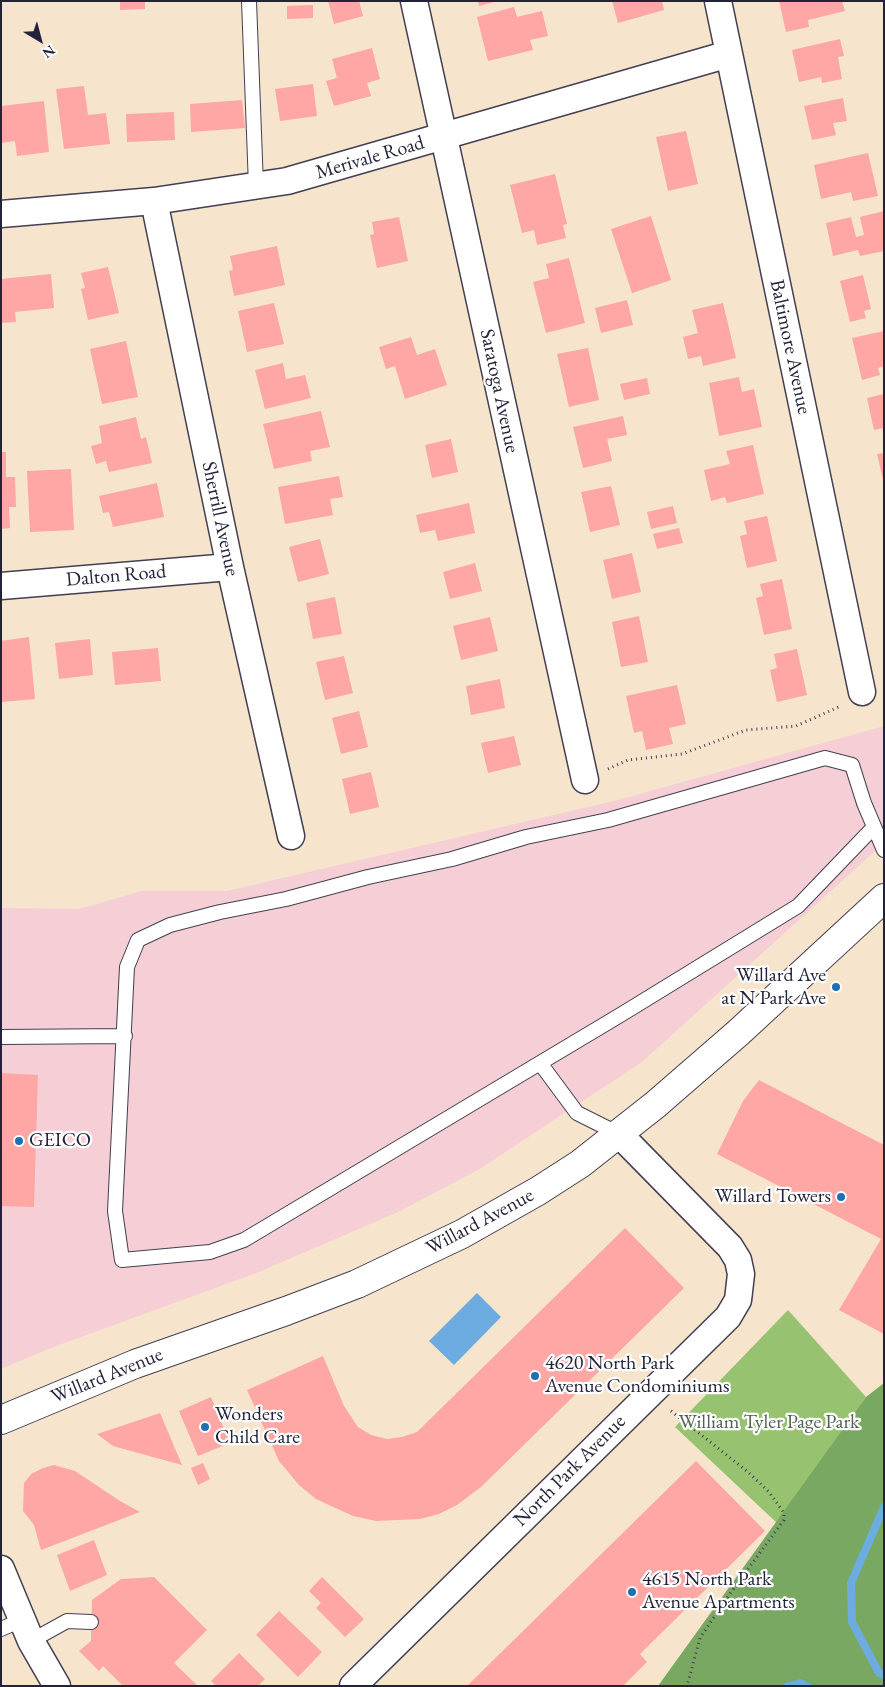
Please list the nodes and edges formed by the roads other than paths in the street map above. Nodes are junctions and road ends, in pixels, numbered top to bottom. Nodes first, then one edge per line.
1 (249, 1) edge
2 (414, 1) edge
3 (718, 1) edge
4 (729, 54) junction
5 (444, 137) junction
6 (256, 186) junction
7 (154, 201) junction
8 (1, 214) edge
9 (230, 567) junction
10 (1, 586) edge
11 (862, 692) road end
12 (585, 780) road end
13 (873, 828) junction
14 (291, 836) dead end
15 (884, 850) edge
16 (884, 898) edge
17 (125, 1036) junction
18 (1, 1037) edge
19 (540, 1063) junction
20 (619, 1134) junction
21 (1, 1420) edge
22 (1, 1569) edge
23 (91, 1622) dead end
24 (18, 1630) edge
25 (57, 1686) edge
26 (353, 1686) edge

1 - 6 lane
2 - 5 street, Saratoga Avenue
3 - 4 street, Baltimore Avenue
4 - 5 street, Merivale Road
4 - 11 street, Baltimore Avenue
5 - 6 street, Merivale Road
5 - 12 street, Saratoga Avenue
6 - 7 street, Merivale Road
7 - 8 street, Merivale Road
7 - 9 street, Sherrill Avenue
9 - 10 street, Dalton Road
9 - 14 street, Sherrill Avenue
13 - 15 lane
13 - 17 lane
13 - 19 lane
16 - 20 street, Willard Avenue
17 - 18 lane
17 - 19 lane
19 - 20 lane
20 - 21 street, Willard Avenue
20 - 26 street, North Park Avenue
22 - 24 street
23 - 24 lane
24 - 25 street

